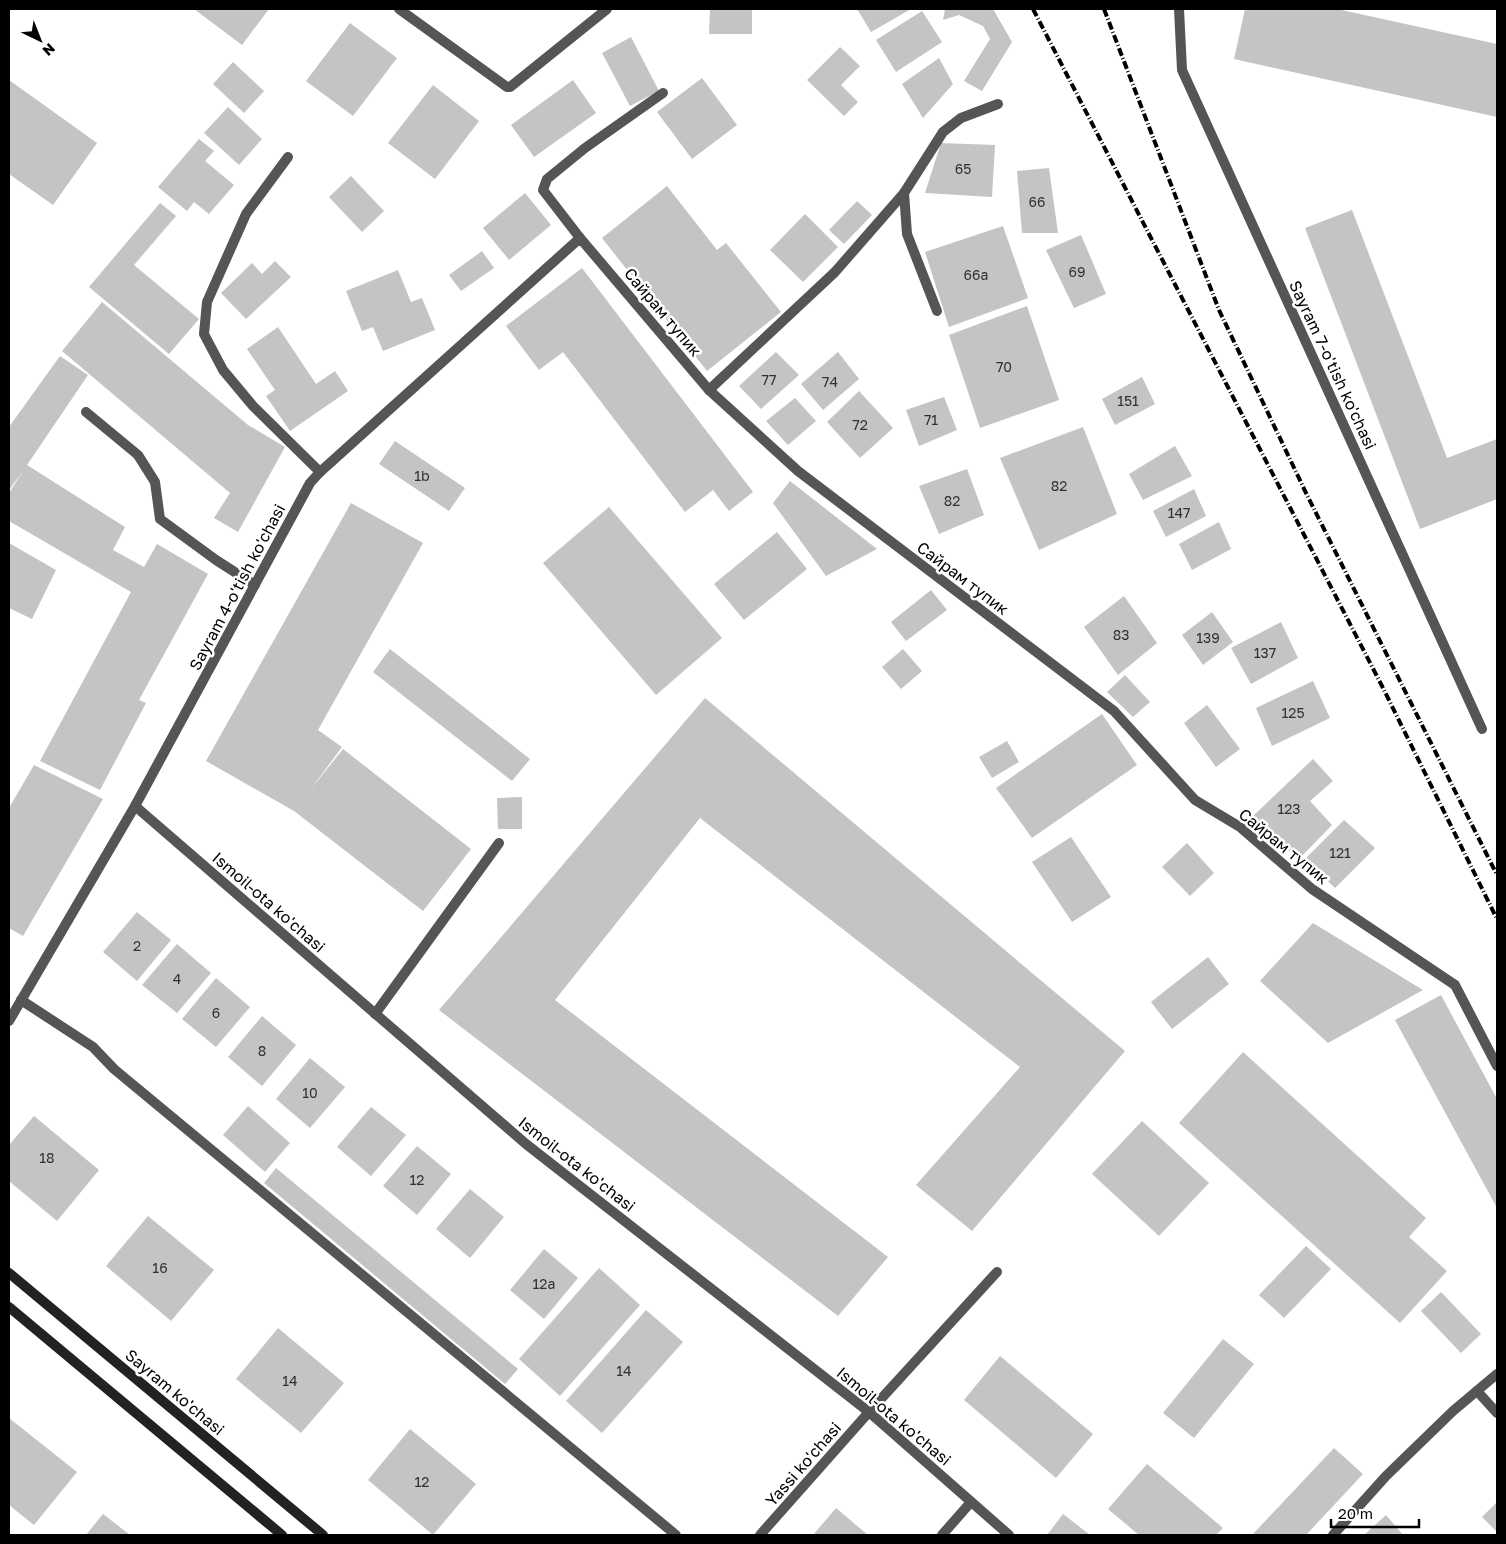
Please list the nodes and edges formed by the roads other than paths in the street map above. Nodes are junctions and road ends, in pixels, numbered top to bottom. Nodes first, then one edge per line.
1 (399, 9) edge
2 (607, 9) edge
3 (1179, 9) edge
4 (663, 93) dead end
5 (998, 104) dead end
6 (288, 157) dead end
7 (904, 193) junction
8 (580, 238) junction
9 (937, 311) dead end
10 (709, 390) junction
11 (86, 412) dead end
12 (320, 472) junction
13 (255, 584) junction
14 (1482, 729) dead end
15 (135, 806) junction
16 (499, 843) dead end
17 (21, 1000) junction
18 (375, 1014) junction
19 (9, 1021) edge
20 (1497, 1066) edge
21 (997, 1272) dead end
22 (9, 1273) edge
23 (9, 1307) edge
24 (1497, 1374) edge
25 (1477, 1391) junction
26 (869, 1412) junction
27 (1497, 1413) edge
28 (971, 1502) junction
29 (282, 1535) edge
30 (323, 1535) edge
31 (676, 1535) edge
32 (760, 1535) edge
33 (942, 1535) edge
34 (1009, 1535) edge
35 (1333, 1535) edge

1 - 2 street
3 - 14 street, Sayram 7-o'tish ko'chasi
4 - 8 street, Сайрам тупик
5 - 7 street
6 - 12 street
7 - 9 street
7 - 10 street
8 - 10 street, Сайрам тупик
8 - 12 street, Sayram 4-o'tish ko'chasi
10 - 20 street, Сайрам тупик
11 - 13 street
12 - 13 street, Sayram 4-o'tish ko'chasi
13 - 15 street, Sayram 4-o'tish ko'chasi
15 - 17 street, Sayram 4-o'tish ko'chasi
15 - 18 street, Ismoil-ota ko'chasi
16 - 18 street
17 - 19 street, Sayram 4-o'tish ko'chasi
17 - 31 street
18 - 26 street, Ismoil-ota ko'chasi
21 - 26 street, Yassi ko'chasi
22 - 30 street, Sayram ko'chasi
23 - 29 street
24 - 25 street
25 - 27 street
25 - 35 street
26 - 28 street, Ismoil-ota ko'chasi
26 - 32 street, Yassi ko'chasi
28 - 33 street
28 - 34 street, Ismoil-ota ko'chasi

